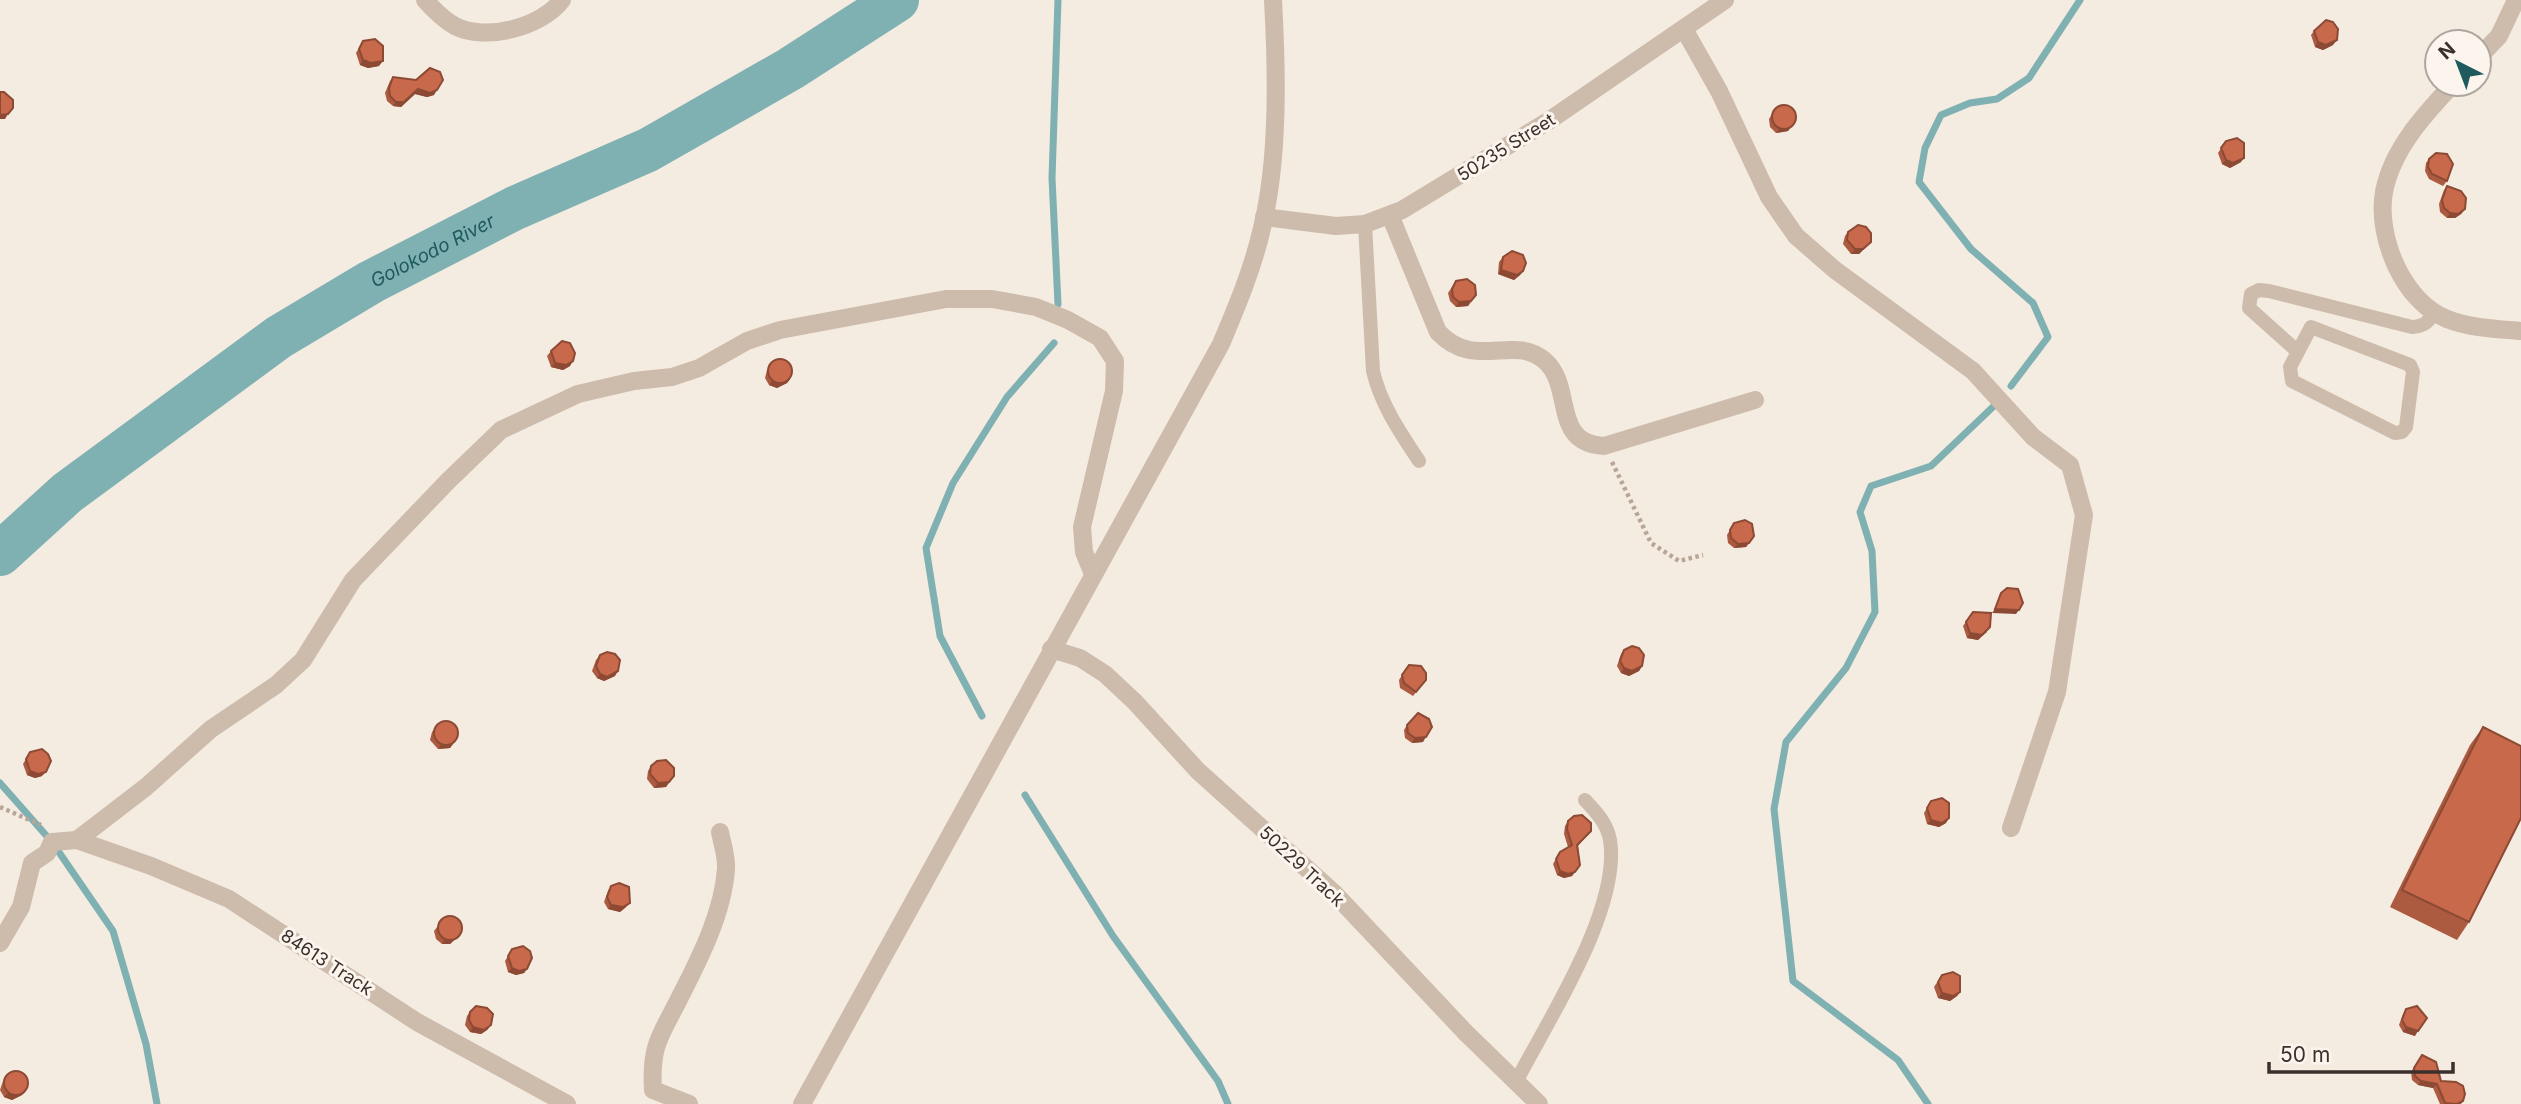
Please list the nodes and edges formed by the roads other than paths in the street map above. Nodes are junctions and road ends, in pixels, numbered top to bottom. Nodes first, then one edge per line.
1 (425, 0) edge
2 (562, 0) edge
3 (1273, 0) edge
4 (1725, 0) edge
5 (2516, 0) edge
6 (1684, 29) junction
7 (2493, 42) edge
8 (2440, 98) edge
9 (1390, 215) junction
10 (1264, 217) junction
11 (1365, 224) junction
12 (2433, 310) junction
13 (2521, 331) edge
14 (2297, 351) junction
15 (1755, 400) dead end
16 (1419, 461) dead end
17 (1093, 574) junction
18 (1051, 649) junction
19 (1585, 800) dead end
20 (2011, 828) dead end
21 (720, 831) dead end
22 (78, 840) junction
23 (0, 943) edge
24 (1516, 1082) junction
25 (653, 1090) junction
26 (567, 1104) edge
27 (641, 1104) edge
28 (689, 1104) edge
29 (802, 1104) edge
30 (1539, 1104) edge

1 - 2 street
3 - 10 street
4 - 6 street, 50235 Street
5 - 7 street
6 - 9 street, 50235 Street
6 - 20 street
8 - 12 street
9 - 11 street, 50235 Street
9 - 15 street
10 - 11 street, 50235 Street
10 - 17 street
11 - 16 lane
12 - 13 street
12 - 14 lane
14 - 14 lane
17 - 18 street
17 - 22 street
18 - 24 street, 50229 Track
18 - 29 street
19 - 24 lane
21 - 25 street
22 - 23 street
22 - 26 street, 84613 Track
24 - 30 street, 50229 Track
25 - 27 street
25 - 28 street

